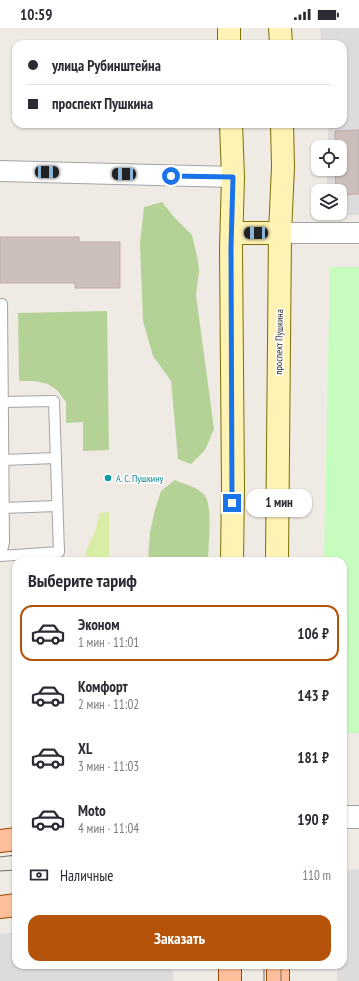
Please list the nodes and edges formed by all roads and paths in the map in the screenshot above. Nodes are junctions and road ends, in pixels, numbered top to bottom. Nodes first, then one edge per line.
1 (229, 28) edge
2 (280, 28) edge
3 (229, 40) edge
4 (281, 40) edge
5 (231, 128) edge
6 (282, 128) edge
7 (0, 171) edge
8 (233, 177) junction
9 (232, 233) junction
10 (280, 233) junction
11 (359, 233) edge
12 (2, 304) dead end
13 (3, 402) junction
14 (56, 458) junction
15 (3, 460) junction
16 (57, 506) junction
17 (4, 508) junction
18 (0, 554) edge
19 (232, 557) edge
20 (277, 557) edge
21 (347, 817) edge
22 (359, 817) edge
23 (12, 839) edge
24 (0, 840) edge
25 (12, 906) edge
26 (0, 907) edge
27 (230, 969) edge
28 (278, 969) edge
29 (230, 981) edge
30 (278, 981) edge

1 - 3 main road
2 - 4 main road
5 - 8 main road
6 - 10 main road, проспект Пушкина
7 - 8 street
8 - 9 main road
9 - 10 main road
9 - 19 main road
10 - 11 street
10 - 20 main road, проспект Пушкина
12 - 13 lane
13 - 14 lane
13 - 15 lane
14 - 15 lane
14 - 16 lane
15 - 17 lane
16 - 17 lane
16 - 18 lane
17 - 18 lane
21 - 22 street
23 - 24 main road
25 - 26 main road
27 - 29 main road
28 - 30 main road

